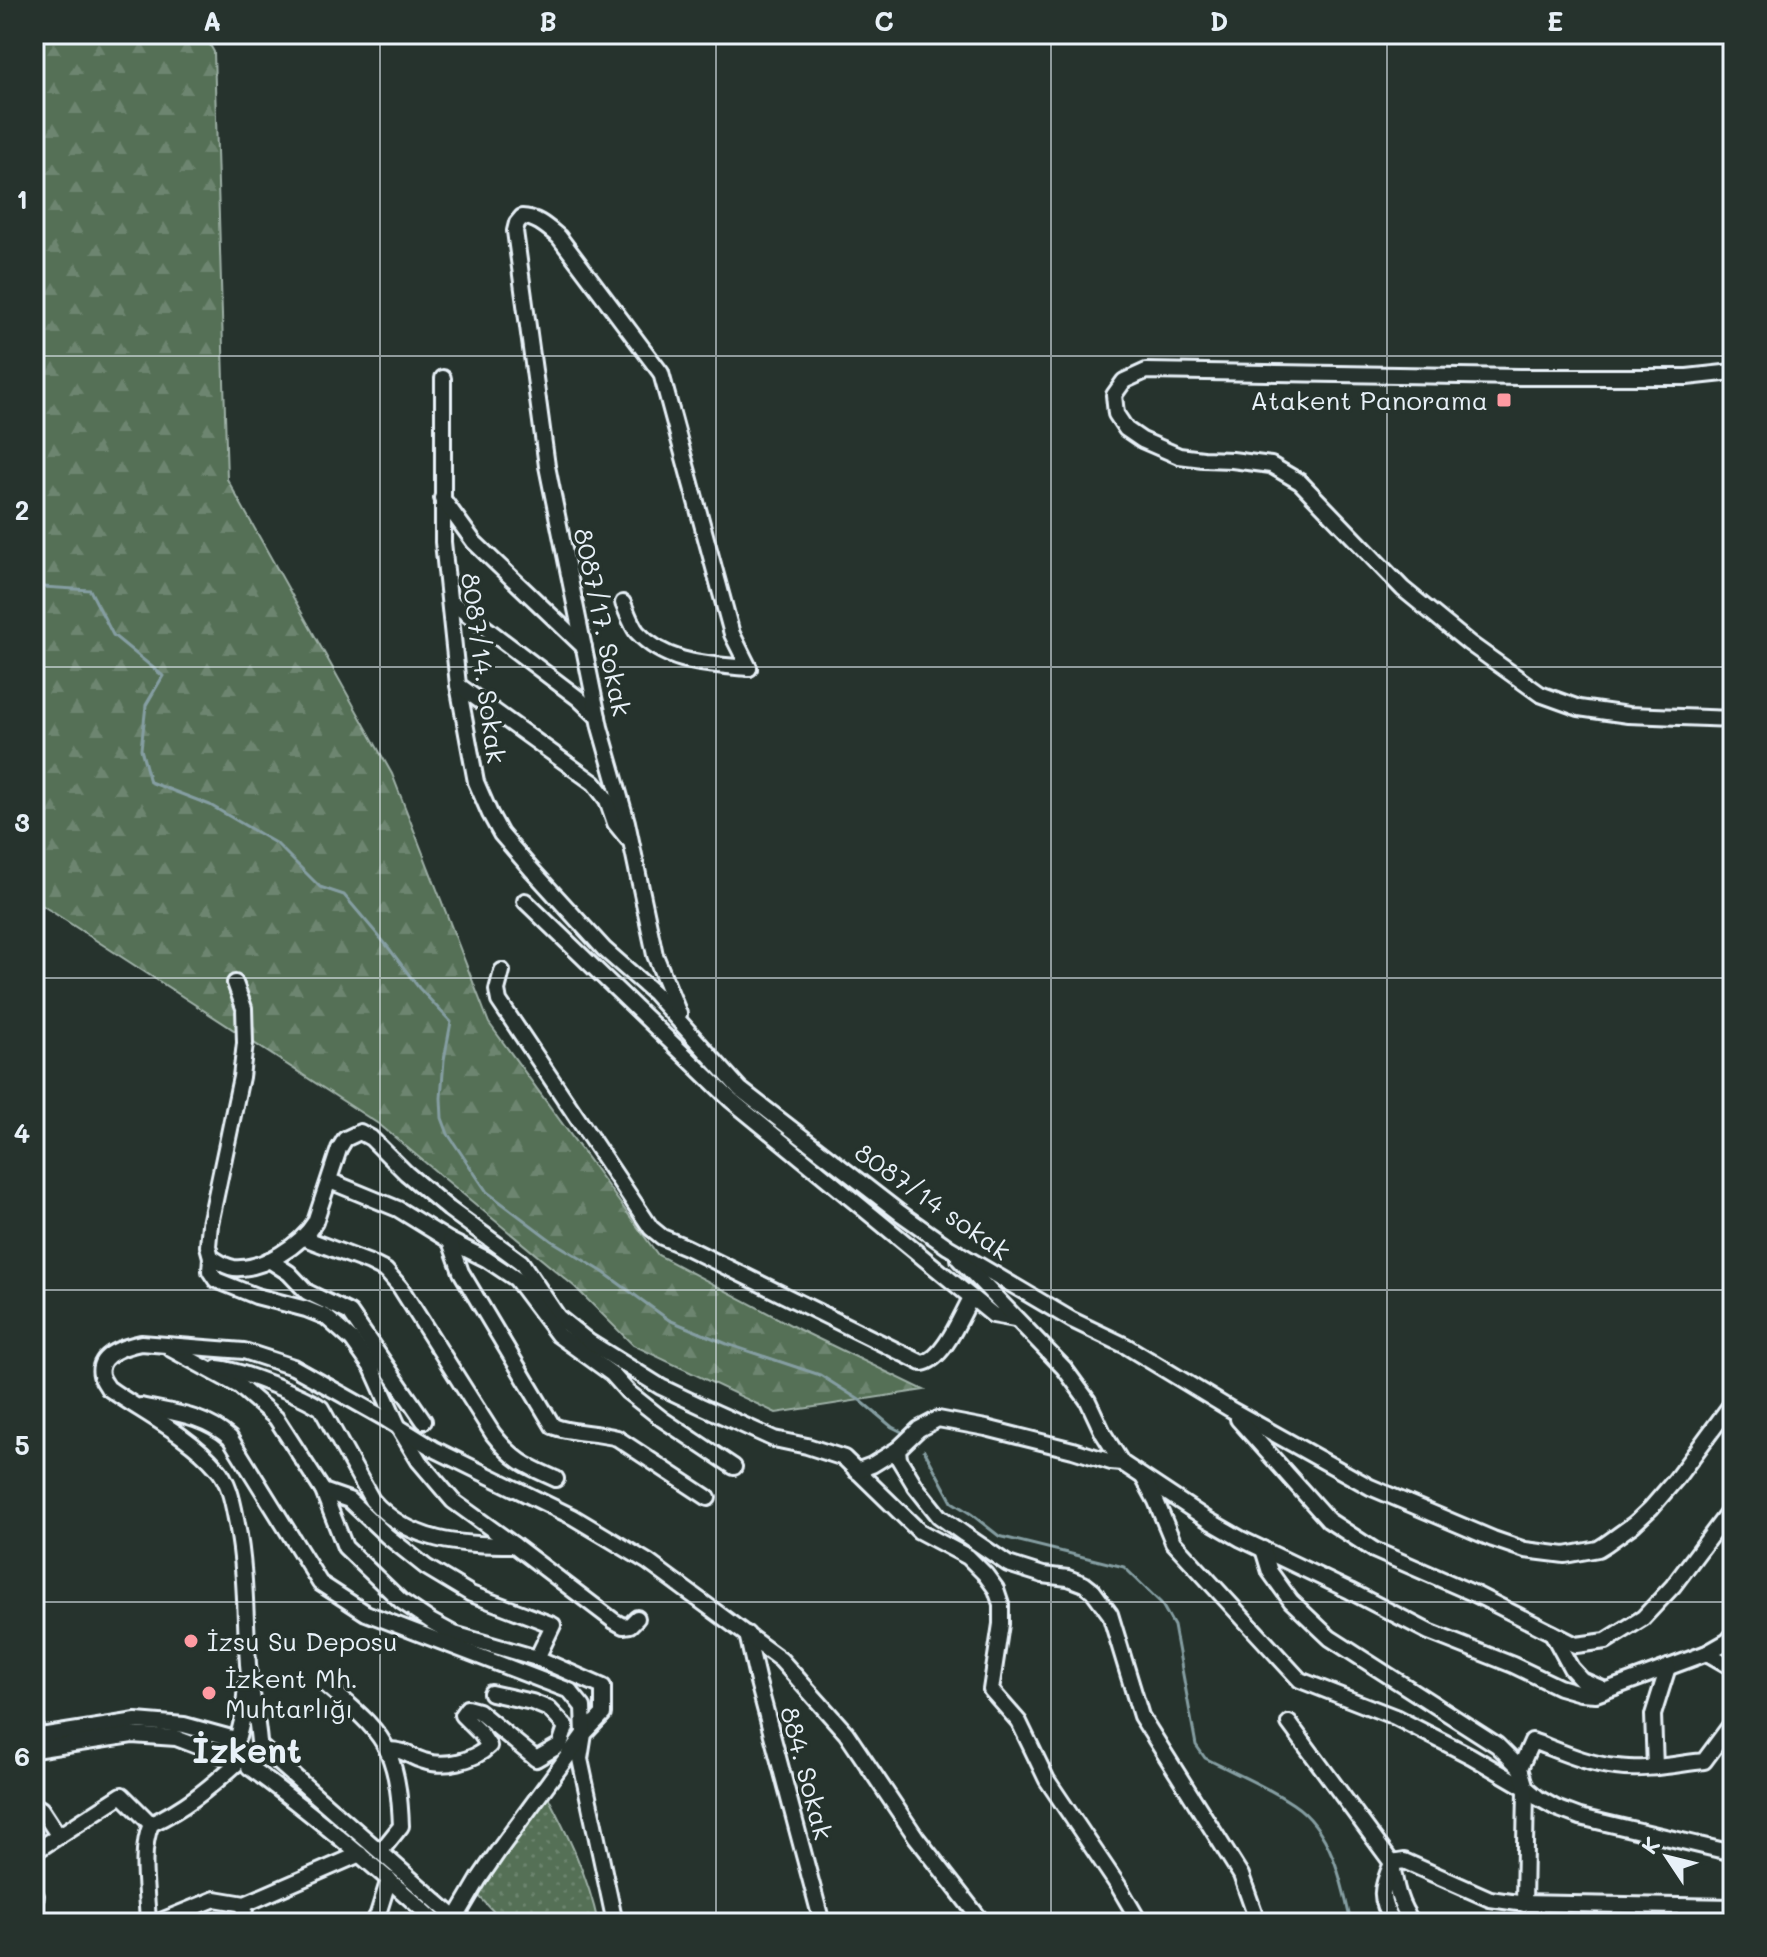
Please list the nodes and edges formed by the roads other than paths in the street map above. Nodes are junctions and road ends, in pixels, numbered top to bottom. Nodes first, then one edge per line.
1 (1733, 372) edge
2 (443, 378) dead end
3 (442, 498) junction
4 (450, 601) junction
5 (623, 603) dead end
6 (584, 647) junction
7 (458, 685) junction
8 (598, 717) junction
9 (1733, 719) edge
10 (631, 842) junction
11 (525, 901) dead end
12 (502, 971) dead end
13 (235, 983) dead end
14 (686, 1030) junction
15 (330, 1181) junction
16 (304, 1238) junction
17 (450, 1241) junction
18 (948, 1247) junction
19 (211, 1257) junction
20 (269, 1260) junction
21 (971, 1298) junction
22 (1015, 1319) junction
23 (167, 1346) junction
24 (208, 1368) junction
25 (1733, 1402) edge
26 (133, 1404) junction
27 (1230, 1409) junction
28 (424, 1421) dead end
29 (399, 1428) junction
30 (898, 1449) junction
31 (1122, 1463) junction
32 (734, 1467) dead end
33 (856, 1471) junction
34 (1144, 1478) junction
35 (556, 1479) dead end
36 (323, 1491) junction
37 (708, 1498) dead end
38 (1733, 1506) edge
39 (514, 1545) junction
40 (1263, 1549) junction
41 (637, 1618) dead end
42 (1552, 1633) junction
43 (747, 1634) junction
44 (1733, 1635) edge
45 (1707, 1653) junction
46 (537, 1658) junction
47 (248, 1666) junction
48 (1668, 1667) junction
49 (1733, 1668) edge
50 (324, 1683) dead end
51 (1605, 1690) junction
52 (491, 1693) dead end
53 (34, 1720) edge
54 (1733, 1722) edge
55 (1289, 1723) dead end
56 (584, 1734) junction
57 (236, 1738) junction
58 (35, 1743) edge
59 (260, 1745) junction
60 (388, 1750) junction
61 (239, 1763) junction
62 (1655, 1767) junction
63 (1520, 1768) junction
64 (1526, 1788) junction
65 (34, 1805) edge
66 (151, 1824) junction
67 (58, 1835) junction
68 (1730, 1848) edge
69 (381, 1851) junction
70 (34, 1852) edge
71 (360, 1854) junction
72 (1392, 1863) junction
73 (389, 1879) junction
74 (245, 1904) junction
75 (1524, 1904) junction
76 (1659, 1906) junction
77 (1733, 1907) edge
78 (459, 1921) edge
79 (148, 1923) edge
80 (156, 1923) edge
81 (244, 1923) edge
82 (373, 1923) edge
83 (437, 1923) edge
84 (615, 1923) edge
85 (822, 1923) edge
86 (983, 1923) edge
87 (1140, 1923) edge
88 (1258, 1923) edge
89 (1394, 1923) edge
90 (1413, 1923) edge
91 (1661, 1923) edge

1 - 9 street
2 - 3 street, 8087/14. Sokak
3 - 4 street, 8087/14. Sokak
3 - 6 street
4 - 7 street, 8087/14. Sokak
4 - 8 street
5 - 6 street, 8087/17. Sokak
6 - 8 street, 8087/17. Sokak
7 - 10 street
7 - 14 street, 8087/14. Sokak
8 - 10 street, 8087/17. Sokak
10 - 14 street, 8087/17. Sokak
11 - 21 street
12 - 21 street
13 - 19 street
14 - 18 street, 8087/14 sokak
15 - 16 street
15 - 17 street
15 - 33 street
16 - 20 street
16 - 35 street
17 - 32 street
17 - 37 street
18 - 22 street
18 - 27 street, 8087/14 sokak
19 - 20 street
19 - 29 street
20 - 28 street
21 - 22 street
22 - 31 street
23 - 24 street
23 - 26 street
23 - 29 street
24 - 36 street
24 - 39 street
25 - 27 street
26 - 47 street
26 - 56 street
27 - 42 street
29 - 39 street
29 - 43 street
30 - 31 street
30 - 33 street
30 - 88 street
31 - 34 street
33 - 87 street
34 - 40 street
34 - 64 street
36 - 46 street
36 - 46 street
38 - 42 street
39 - 41 street
40 - 51 street
40 - 63 street
42 - 51 street
43 - 85 street, 884. Sokak
43 - 86 street
44 - 45 street
45 - 48 street
45 - 49 street
46 - 56 street
47 - 57 street
47 - 59 street
48 - 51 street
48 - 62 street
50 - 60 street
52 - 60 street
53 - 58 street
54 - 62 street
55 - 72 street
56 - 78 street
56 - 84 street
57 - 58 street
57 - 59 street
57 - 61 street
58 - 61 street
59 - 61 street
59 - 69 street
60 - 69 street
61 - 66 street
61 - 71 street
62 - 63 street
63 - 64 street
64 - 68 street
64 - 75 street
65 - 67 street
66 - 67 street
66 - 79 street
67 - 70 street
69 - 78 street
71 - 73 street
71 - 74 street
72 - 75 street
72 - 89 street
72 - 90 street
73 - 82 street
73 - 83 street
74 - 80 street
74 - 81 street
75 - 76 street
76 - 77 street
76 - 91 street

